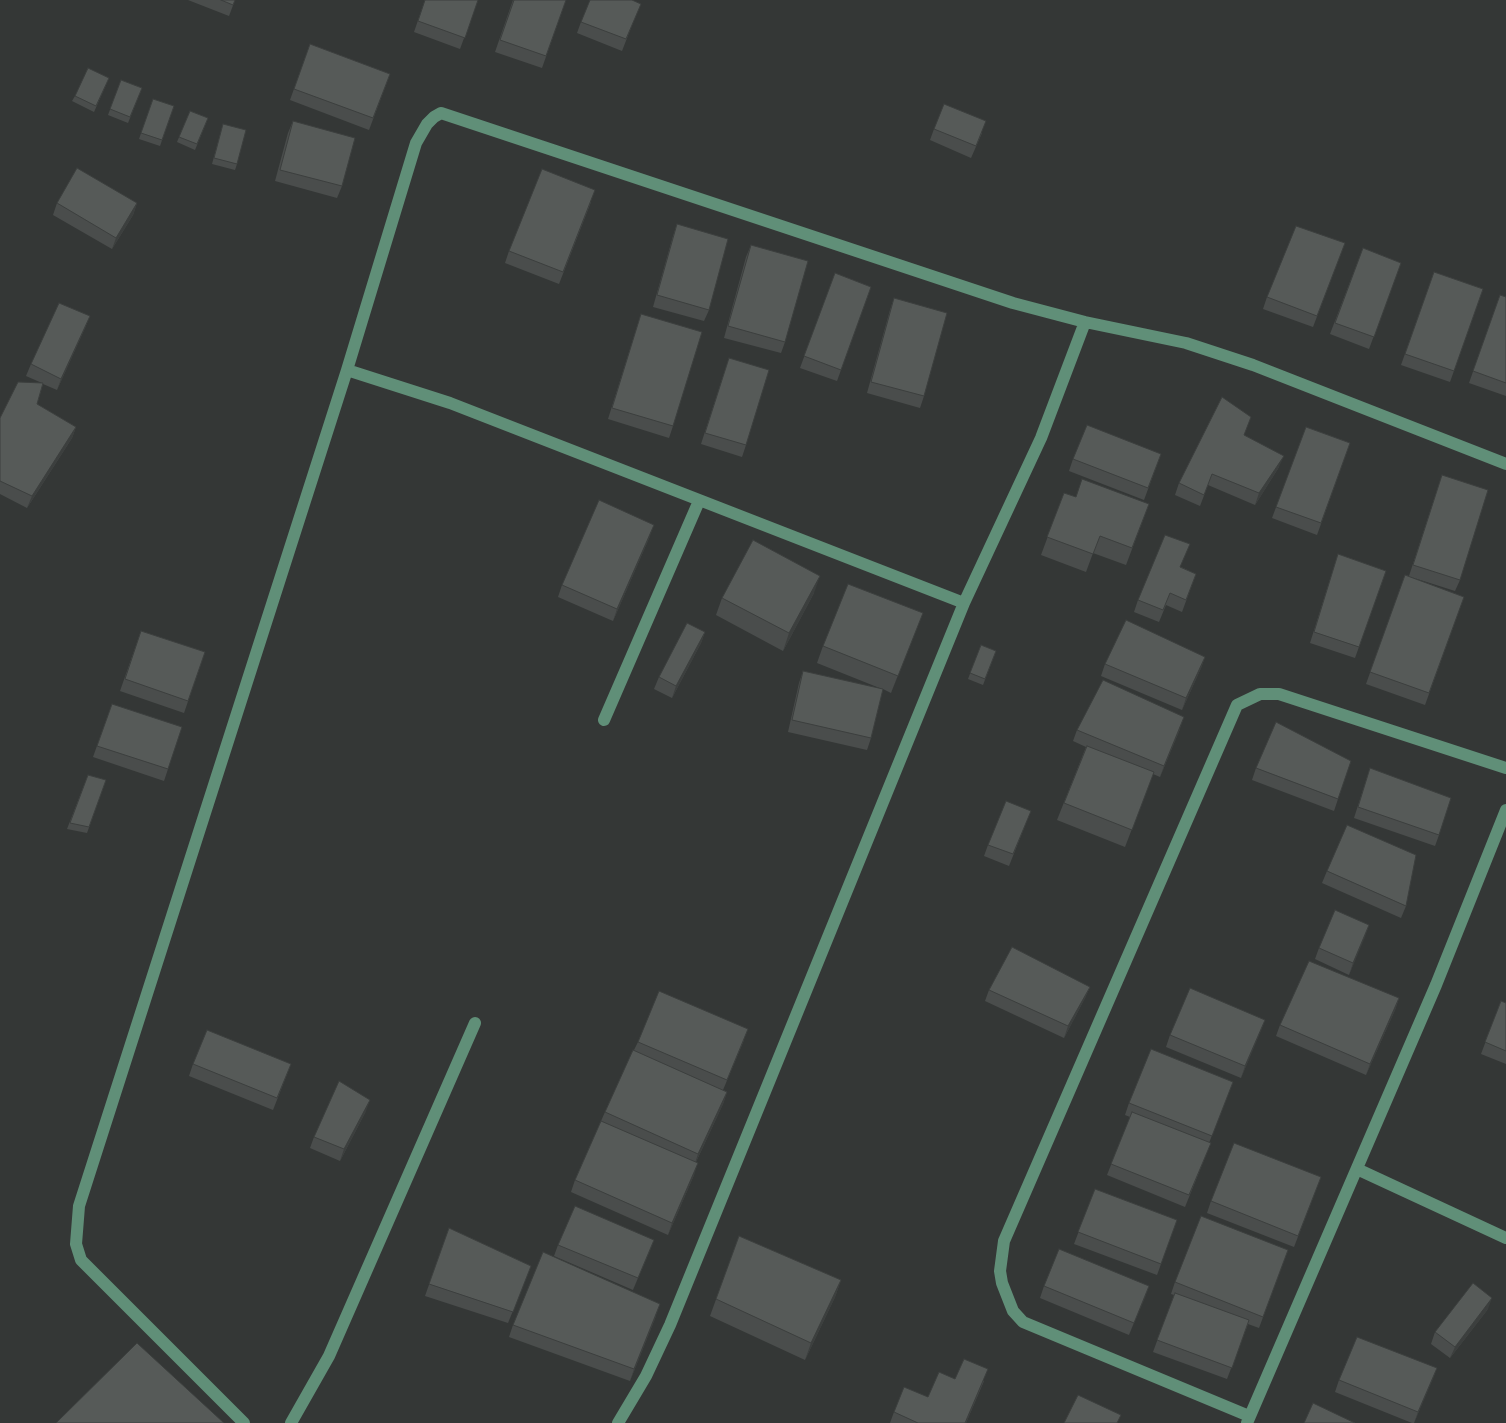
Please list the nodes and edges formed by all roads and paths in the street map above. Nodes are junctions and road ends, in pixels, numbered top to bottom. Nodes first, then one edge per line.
1 (1085, 322) junction
2 (347, 370) junction
3 (1506, 464) edge
4 (700, 501) junction
5 (964, 602) junction
6 (604, 720) dead end
7 (1506, 768) edge
8 (1506, 810) edge
9 (475, 1023) dead end
10 (1357, 1169) junction
11 (1506, 1238) edge
12 (1248, 1420) edge
13 (244, 1423) edge
14 (292, 1423) edge
15 (618, 1423) edge

1 - 2 street
1 - 3 street
1 - 5 street
2 - 4 street
2 - 13 street
4 - 5 street
4 - 6 street
5 - 15 street
7 - 12 street
8 - 10 street
9 - 14 street
10 - 11 street
10 - 12 street

